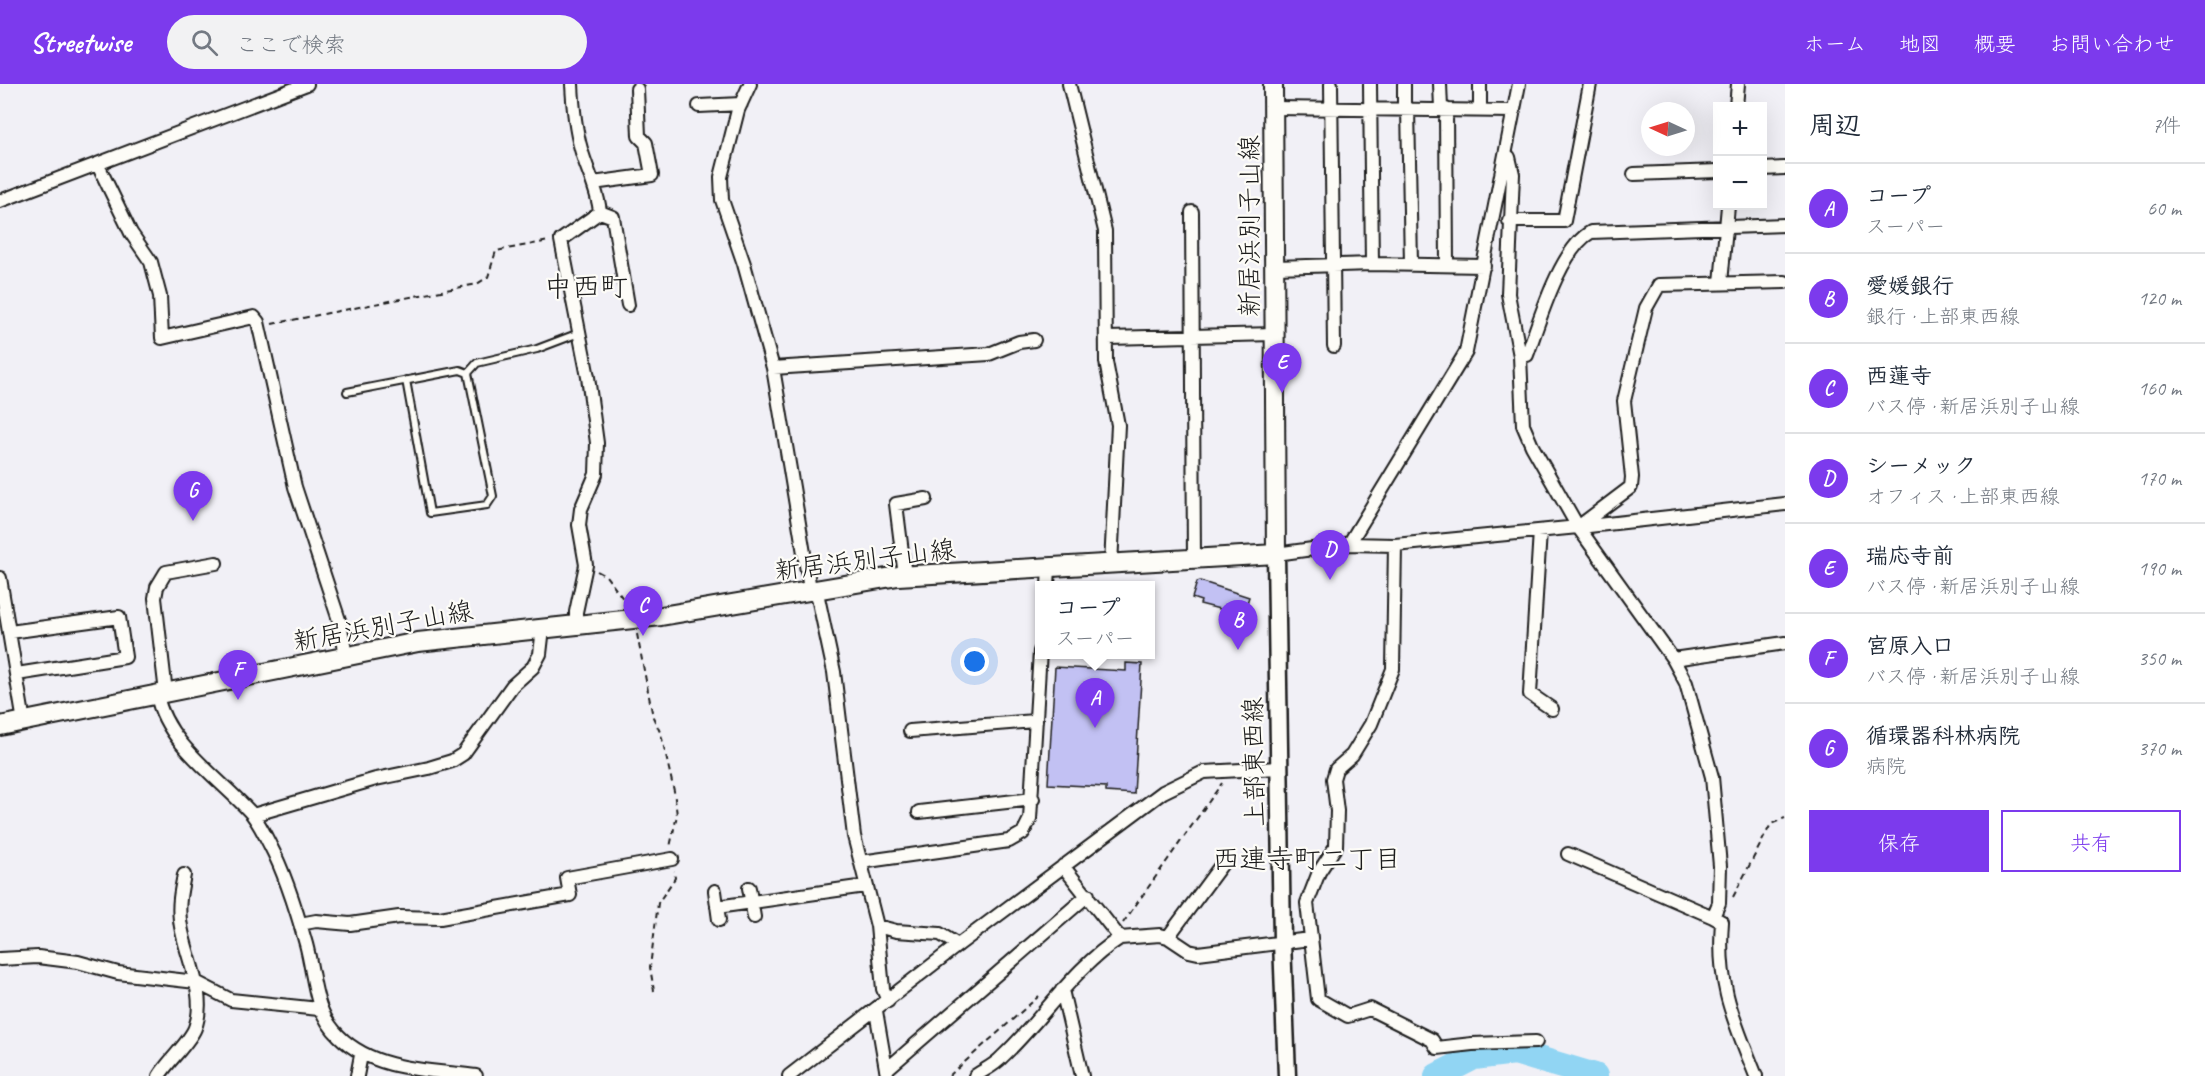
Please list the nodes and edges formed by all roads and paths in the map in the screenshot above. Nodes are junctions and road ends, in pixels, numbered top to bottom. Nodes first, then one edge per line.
1 (307, 84) edge
2 (572, 84) edge
3 (750, 84) edge
4 (1069, 84) edge
5 (1274, 84) edge
6 (1332, 84) edge
7 (1370, 84) edge
8 (1404, 84) edge
9 (1440, 84) edge
10 (1480, 84) edge
11 (1519, 84) edge
12 (1590, 84) edge
13 (1738, 84) edge
14 (637, 89) dead end
15 (1736, 102) edge
16 (741, 104) junction
17 (699, 106) dead end
18 (1274, 108) junction
19 (1332, 108) junction
20 (1370, 108) junction
21 (1406, 108) junction
22 (1443, 108) junction
23 (1480, 110) junction
24 (1514, 111) junction
25 (1508, 150) junction
26 (98, 165) junction
27 (1785, 168) edge
28 (1767, 169) edge
29 (1713, 171) edge
30 (1634, 174) dead end
31 (593, 183) junction
32 (0, 201) edge
33 (1728, 210) edge
34 (600, 212) junction
35 (1192, 212) dead end
36 (1509, 221) junction
37 (1785, 225) edge
38 (1727, 226) junction
39 (561, 240) junction
40 (1372, 264) junction
41 (1411, 264) junction
42 (1448, 264) junction
43 (1484, 266) junction
44 (1275, 267) junction
45 (1333, 267) junction
46 (1785, 282) edge
47 (1721, 283) junction
48 (628, 305) dead end
49 (259, 326) junction
50 (579, 333) junction
51 (1275, 334) junction
52 (1191, 336) junction
53 (1107, 338) junction
54 (1034, 340) dead end
55 (1334, 346) dead end
56 (1520, 356) junction
57 (773, 368) junction
58 (468, 374) junction
59 (406, 380) junction
60 (346, 392) dead end
61 (926, 499) dead end
62 (1785, 504) edge
63 (1578, 527) junction
64 (1540, 531) junction
65 (1349, 544) junction
66 (1395, 545) junction
67 (1276, 554) junction
68 (1194, 560) junction
69 (216, 563) dead end
70 (586, 565) junction
71 (1112, 565) junction
72 (905, 576) junction
73 (1048, 577) edge
74 (0, 578) edge
75 (813, 589) junction
76 (634, 618) junction
77 (576, 624) junction
78 (543, 628) junction
79 (7, 638) edge
80 (1785, 643) edge
81 (346, 656) junction
82 (1039, 659) edge
83 (1673, 659) junction
84 (17, 674) junction
85 (162, 694) junction
86 (1552, 709) dead end
87 (1035, 721) junction
88 (24, 722) junction
89 (0, 726) edge
90 (910, 731) dead end
91 (1279, 768) junction
92 (1033, 799) junction
93 (919, 813) dead end
94 (253, 815) junction
95 (1785, 818) edge
96 (1568, 854) dead end
97 (672, 859) junction
98 (861, 861) junction
99 (1222, 864) dead end
100 (1063, 866) junction
101 (184, 875) dead end
102 (865, 886) junction
103 (749, 888) dead end
104 (715, 891) dead end
105 (1088, 895) junction
106 (802, 896) junction
107 (751, 901) junction
108 (717, 907) junction
109 (804, 910) dead end
110 (754, 916) dead end
111 (719, 920) dead end
112 (1718, 920) junction
113 (300, 924) junction
114 (877, 926) junction
115 (1168, 937) junction
116 (1120, 938) junction
117 (1310, 939) junction
118 (1282, 941) junction
119 (958, 945) junction
120 (0, 959) edge
121 (196, 982) junction
122 (1062, 990) junction
123 (654, 991) dead end
124 (888, 1001) junction
125 (319, 1009) junction
126 (876, 1011) junction
127 (1536, 1042) dead end
128 (361, 1054) junction
129 (887, 1073) edge
130 (159, 1076) edge
131 (357, 1076) edge
132 (476, 1076) edge
133 (789, 1076) edge
134 (975, 1076) edge
135 (1082, 1076) edge
136 (1287, 1076) edge
137 (1756, 1076) edge

1 - 26 street
2 - 31 street
3 - 16 street
4 - 53 street
5 - 18 main road, 新居浜別子山線
6 - 19 street
7 - 20 street
8 - 21 street
9 - 22 street
10 - 23 street
11 - 24 street
12 - 36 street
13 - 15 street
14 - 31 street
16 - 17 street
16 - 57 street
18 - 19 street
18 - 44 main road, 新居浜別子山線
19 - 20 street
19 - 45 street
20 - 21 street
20 - 40 street
21 - 22 street
21 - 41 street
22 - 23 street
22 - 42 street
23 - 24 street
24 - 25 street
25 - 36 street
25 - 43 street
26 - 32 street
26 - 49 street
27 - 28 street
29 - 30 street
31 - 34 street
33 - 38 street
34 - 39 street
34 - 48 street
35 - 52 street
36 - 56 street
37 - 38 street
38 - 47 street
38 - 56 street
39 - 49 path
39 - 50 street
40 - 41 street
40 - 45 street
41 - 42 street
42 - 43 street
43 - 65 street
44 - 45 street
44 - 51 main road, 新居浜別子山線
45 - 55 street
46 - 47 street
47 - 63 street
49 - 81 street
50 - 58 lane
50 - 70 street
51 - 52 street
51 - 67 main road, 新居浜別子山線
52 - 53 street
52 - 68 street
53 - 71 street
54 - 57 street
56 - 63 street
57 - 75 street
58 - 59 lane
58 - 59 lane
59 - 60 lane
61 - 72 street
62 - 63 street
63 - 64 street
63 - 83 street
64 - 66 street
64 - 86 street
65 - 66 street
65 - 67 street
66 - 117 street
67 - 68 main road, 新居浜別子山線
67 - 91 street, 上部東西線
68 - 71 main road, 新居浜別子山線
69 - 85 street
70 - 76 path
70 - 77 street
71 - 73 main road, 新居浜別子山線
72 - 73 main road, 新居浜別子山線
72 - 75 main road, 新居浜別子山線
74 - 79 street
75 - 76 main road, 新居浜別子山線
75 - 98 street
76 - 77 main road, 新居浜別子山線
76 - 97 path
77 - 78 main road, 新居浜別子山線
78 - 81 main road, 新居浜別子山線
78 - 94 street
79 - 84 street
79 - 84 street
80 - 83 street
81 - 85 main road, 新居浜別子山線
82 - 87 street
83 - 112 street
84 - 88 street
85 - 88 main road, 新居浜別子山線
85 - 94 street
87 - 90 street
87 - 92 street
88 - 89 main road, 新居浜別子山線
91 - 100 street
91 - 118 street, 上部東西線
92 - 93 street
92 - 98 street
94 - 113 street
95 - 112 path
96 - 112 street
97 - 113 street
97 - 123 path
98 - 102 street
99 - 115 street
100 - 105 street
100 - 119 street
101 - 121 street
102 - 106 street
102 - 114 street
103 - 107 street
104 - 108 street
105 - 116 street
105 - 129 street
106 - 107 street
106 - 109 street
107 - 108 street
107 - 110 street
108 - 111 street
112 - 137 street
113 - 125 street
114 - 119 street
114 - 124 street
115 - 116 street
115 - 118 street
116 - 122 street
117 - 118 street
117 - 127 street
118 - 136 street, 上部東西線
119 - 124 street
120 - 121 street
121 - 125 street
121 - 130 street
122 - 134 street
122 - 135 street
124 - 126 street
125 - 128 street
126 - 129 street
126 - 133 street
128 - 131 street
128 - 132 street

